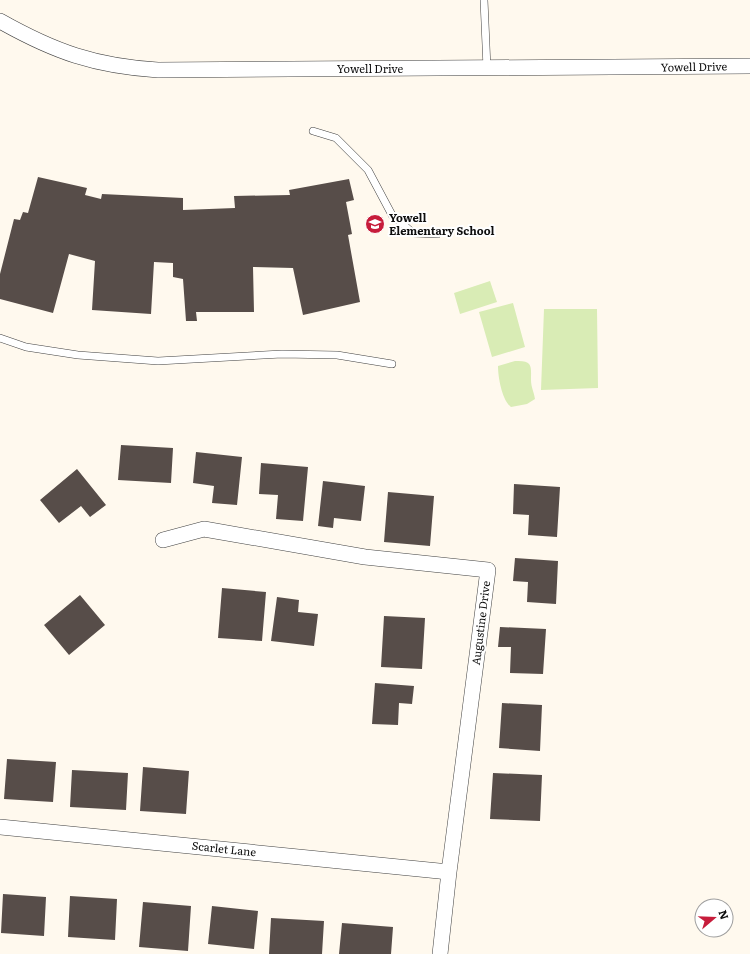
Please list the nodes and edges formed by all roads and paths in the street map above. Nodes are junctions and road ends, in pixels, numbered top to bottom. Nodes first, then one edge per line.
1 (484, 0) edge
2 (0, 21) edge
3 (750, 66) edge
4 (487, 68) junction
5 (313, 131) dead end
6 (437, 234) dead end
7 (0, 338) edge
8 (392, 364) dead end
9 (163, 540) dead end
10 (0, 827) edge
11 (449, 872) junction
12 (440, 954) edge

1 - 4 lane
2 - 4 street, Yowell Drive
3 - 4 street, Yowell Drive
5 - 6 lane
7 - 8 lane
9 - 11 street, Augustine Drive
10 - 11 street, Scarlet Lane
11 - 12 street, Augustine Drive

